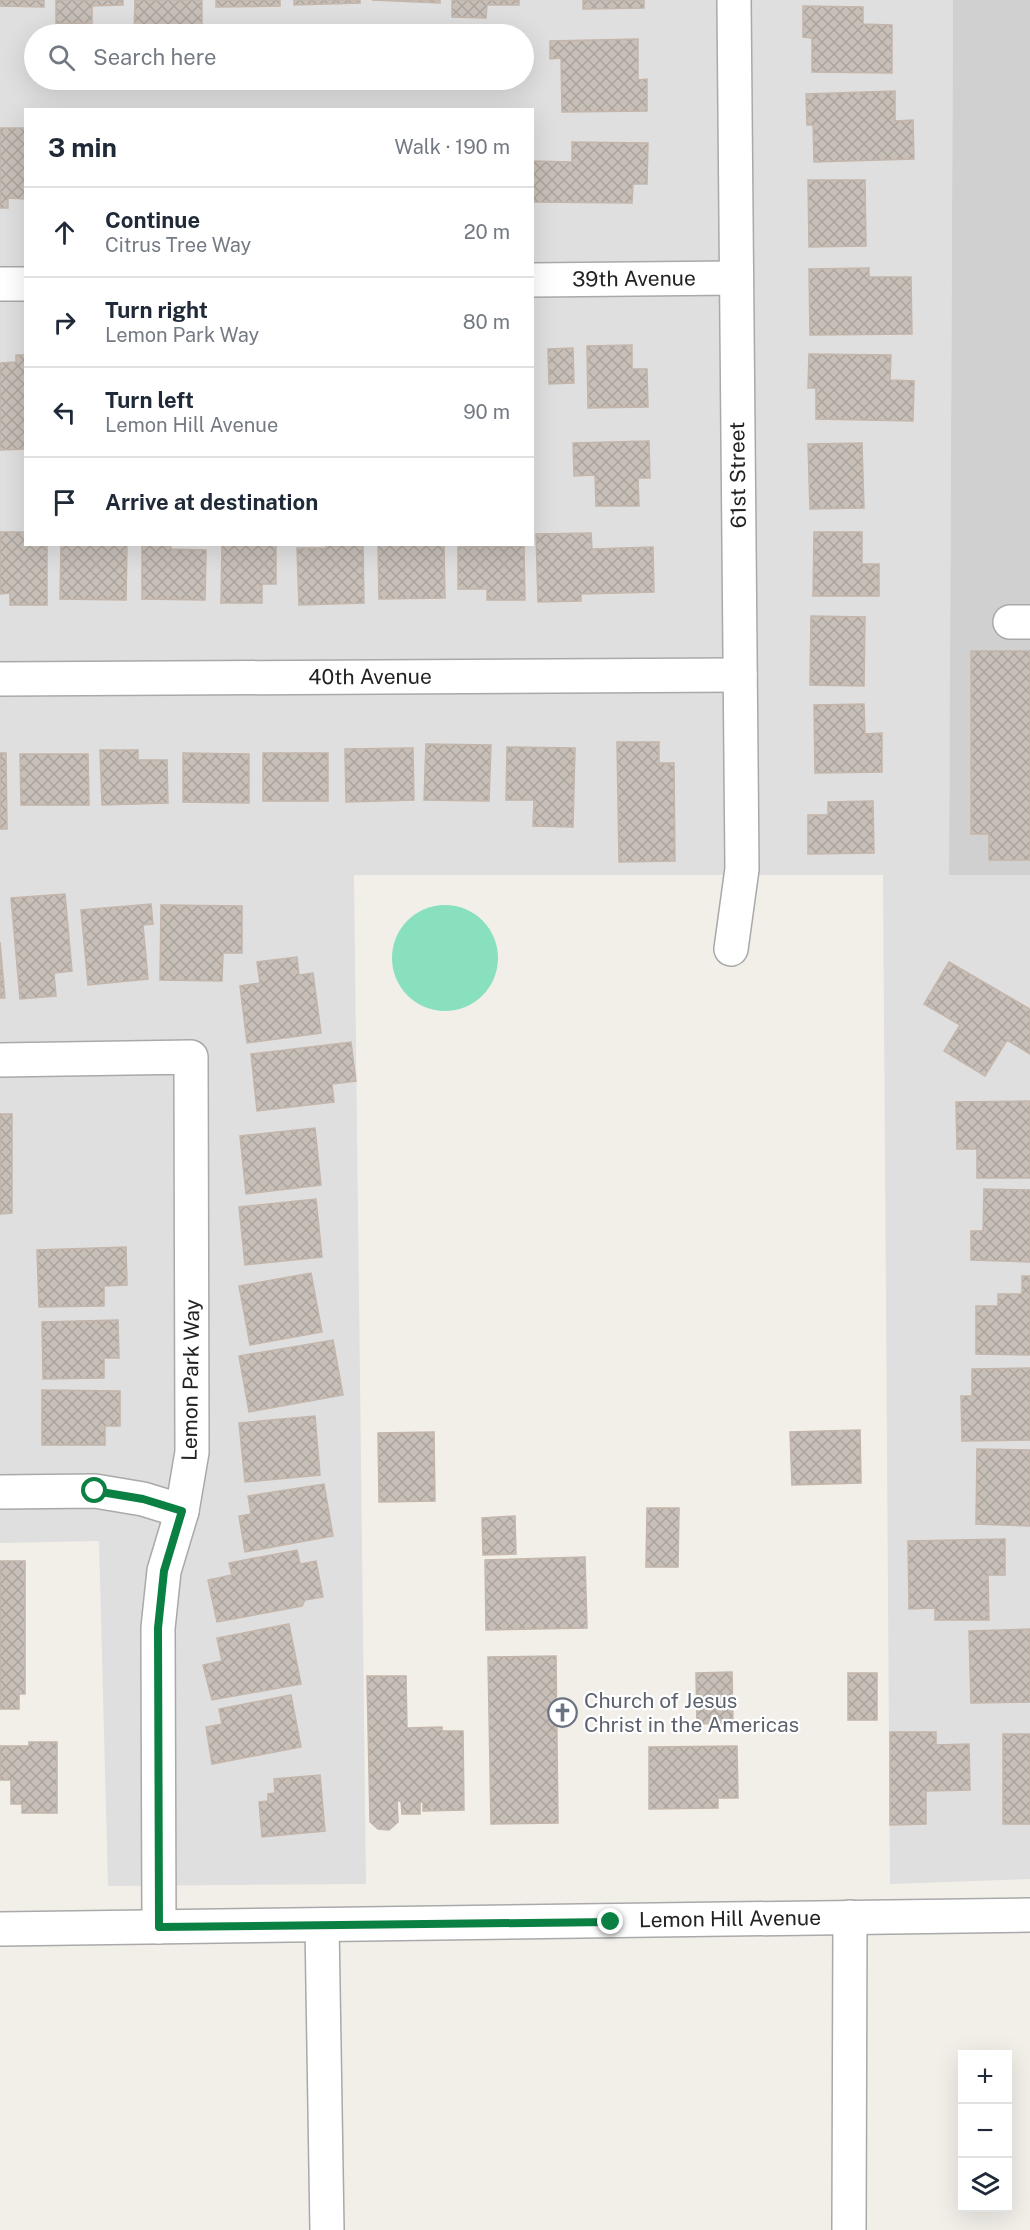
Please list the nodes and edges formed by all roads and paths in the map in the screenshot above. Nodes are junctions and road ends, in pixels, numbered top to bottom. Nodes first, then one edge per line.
1 (734, 0) edge
2 (736, 278) junction
3 (534, 280) edge
4 (0, 284) edge
5 (24, 284) edge
6 (740, 675) junction
7 (0, 679) edge
8 (731, 949) dead end
9 (0, 1060) edge
10 (0, 1492) edge
11 (182, 1511) junction
12 (1030, 1915) edge
13 (850, 1917) junction
14 (322, 1925) junction
15 (159, 1927) junction
16 (0, 1929) edge
17 (327, 2230) edge
18 (849, 2230) edge

1 - 2 street, 61st Street
2 - 3 street, 39th Avenue
2 - 6 street, 61st Street
4 - 5 street
6 - 7 street, 40th Avenue
6 - 8 street, 61st Street
9 - 11 street, Lemon Park Way
10 - 11 street
11 - 15 street, Lemon Park Way
12 - 13 street, Lemon Hill Avenue
13 - 14 street, Lemon Hill Avenue
13 - 18 street
14 - 15 street, Lemon Hill Avenue
14 - 17 street
15 - 16 street, Lemon Hill Avenue

